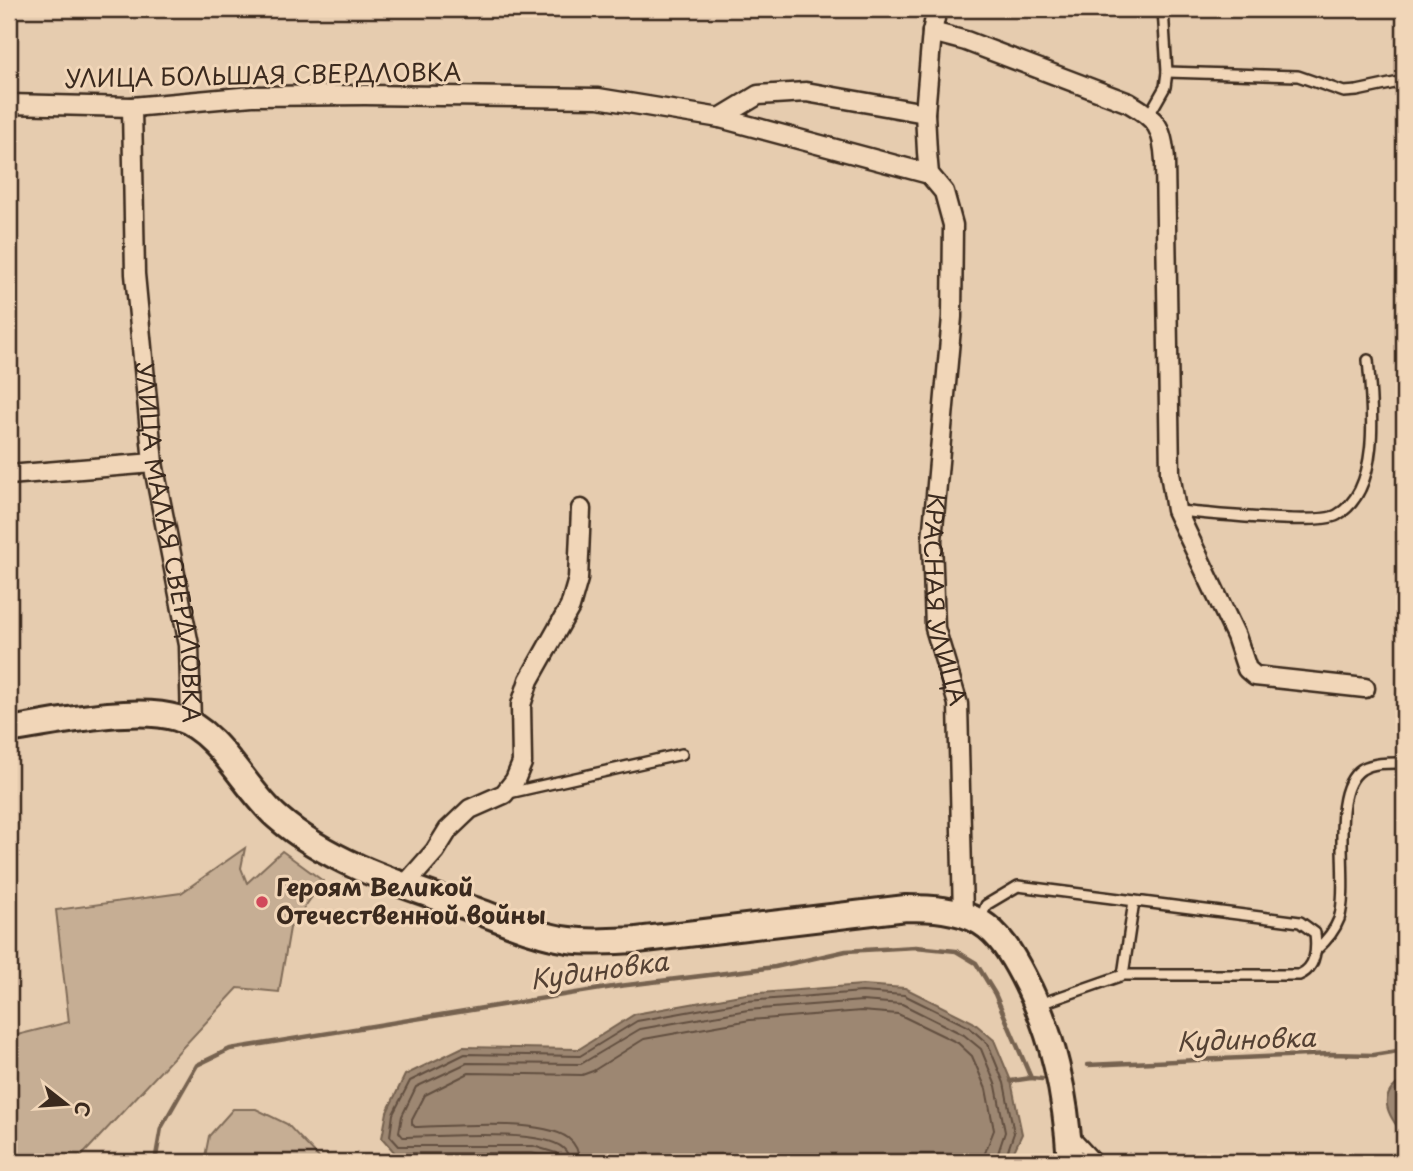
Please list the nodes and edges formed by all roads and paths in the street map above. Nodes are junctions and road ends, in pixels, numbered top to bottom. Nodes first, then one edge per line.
1 (937, 9) edge
2 (1163, 9) edge
3 (932, 33) junction
4 (1167, 72) junction
5 (1404, 81) edge
6 (9, 104) edge
7 (132, 107) junction
8 (925, 113) junction
9 (1149, 115) junction
10 (720, 118) junction
11 (929, 174) junction
12 (1368, 360) dead end
13 (153, 463) junction
14 (9, 475) edge
15 (581, 509) dead end
16 (1176, 510) junction
17 (1365, 688) dead end
18 (191, 723) junction
19 (9, 730) edge
20 (682, 754) dead end
21 (1404, 763) edge
22 (504, 794) junction
23 (405, 885) junction
24 (1134, 901) junction
25 (971, 918) junction
26 (1317, 949) junction
27 (1124, 975) junction
28 (1038, 1005) junction
29 (1068, 1130) junction
30 (1070, 1162) edge
31 (1098, 1162) edge

1 - 3 street, КРАСНАЯ УЛИЦА
2 - 4 lane
3 - 8 street, КРАСНАЯ УЛИЦА
3 - 9 street
4 - 5 lane
4 - 9 lane
6 - 7 street, УЛИЦА БОЛЬШАЯ СВЕРДЛОВКА
7 - 10 street, УЛИЦА БОЛЬШАЯ СВЕРДЛОВКА
7 - 13 street, УЛИЦА МАЛАЯ СВЕРДЛОВКА
8 - 10 street
8 - 11 street, КРАСНАЯ УЛИЦА
9 - 16 street
10 - 11 street, УЛИЦА БОЛЬШАЯ СВЕРДЛОВКА
11 - 25 street, КРАСНАЯ УЛИЦА
12 - 16 lane
13 - 14 street
13 - 18 street, УЛИЦА МАЛАЯ СВЕРДЛОВКА
15 - 22 street
16 - 17 street
18 - 19 main road
18 - 23 main road, УЛИЦА МАЛАЯ СВЕРДЛОВКА
20 - 22 lane
21 - 26 lane
22 - 23 street
23 - 25 main road, УЛИЦА МАЛАЯ СВЕРДЛОВКА
24 - 25 lane
24 - 26 lane
24 - 27 lane
25 - 28 main road
26 - 27 lane
27 - 28 lane
28 - 29 main road
29 - 30 main road
29 - 31 lane

